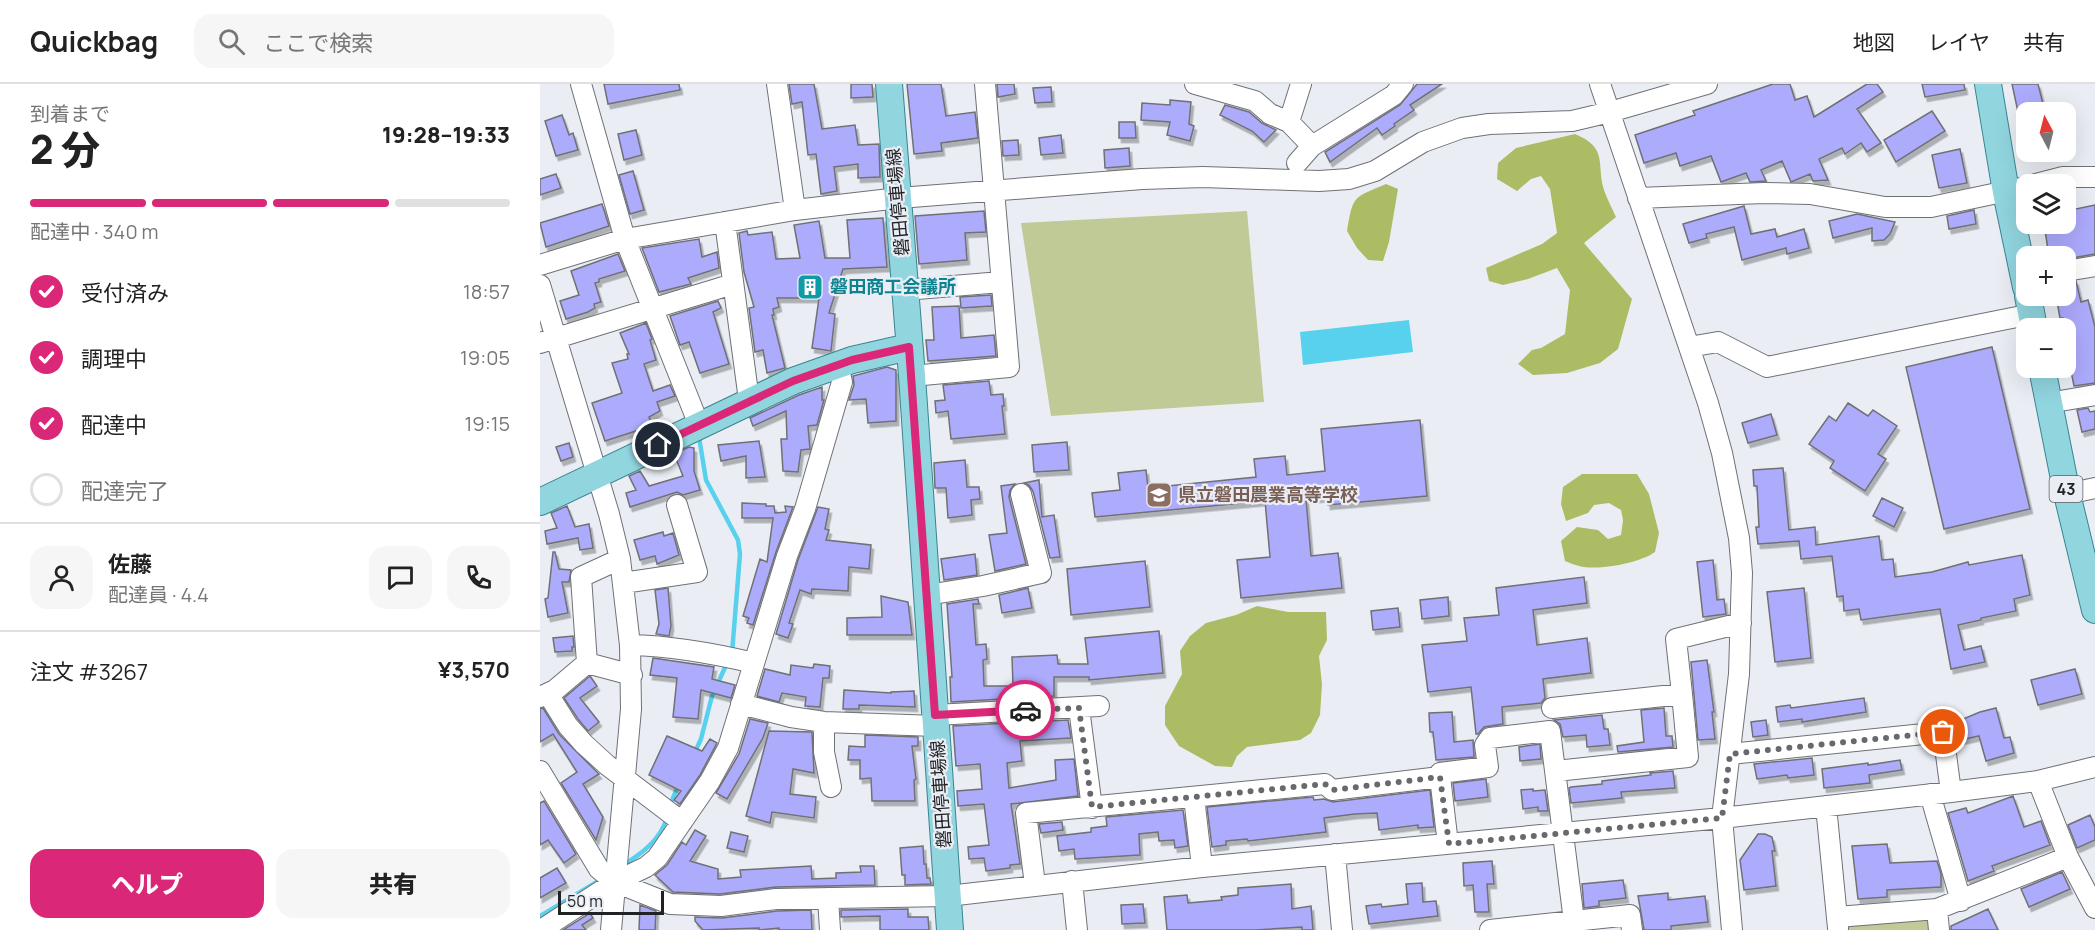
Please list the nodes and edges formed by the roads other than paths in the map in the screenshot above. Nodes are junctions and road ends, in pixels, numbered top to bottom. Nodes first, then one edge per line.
1 (581, 84) edge
2 (777, 84) edge
3 (889, 84) edge
4 (985, 84) edge
5 (1195, 84) edge
6 (1301, 84) edge
7 (1404, 84) edge
8 (1600, 84) edge
9 (1707, 84) edge
10 (1988, 84) edge
11 (1610, 112) junction
12 (1289, 123) junction
13 (1312, 146) junction
14 (1297, 163) dead end
15 (2076, 177) edge
16 (2095, 177) edge
17 (2016, 190) edge
18 (993, 191) junction
19 (898, 198) junction
20 (1638, 198) junction
21 (795, 210) junction
22 (725, 222) junction
23 (625, 239) junction
24 (540, 265) edge
25 (2095, 266) edge
26 (2076, 269) edge
27 (1001, 282) junction
28 (733, 284) junction
29 (540, 285) edge
30 (905, 290) junction
31 (2016, 300) edge
32 (653, 309) junction
33 (548, 341) edge
34 (909, 347) junction
35 (1689, 347) junction
36 (838, 365) junction
37 (912, 376) junction
38 (2044, 378) edge
39 (2095, 395) edge
40 (749, 400) junction
41 (2048, 403) junction
42 (699, 425) junction
43 (596, 475) junction
44 (2095, 488) edge
45 (1021, 494) dead end
46 (2067, 494) junction
47 (540, 502) edge
48 (677, 505) dead end
49 (620, 559) junction
50 (623, 583) junction
51 (927, 595) junction
52 (2095, 610) edge
53 (1741, 623) junction
54 (630, 645) junction
55 (587, 663) junction
56 (754, 663) junction
57 (632, 675) junction
58 (1682, 694) junction
59 (544, 696) edge
60 (741, 704) junction
61 (1099, 706) dead end
62 (1079, 708) junction
63 (1552, 708) dead end
64 (935, 721) junction
65 (824, 722) junction
66 (1730, 754) junction
67 (2095, 767) edge
68 (540, 771) edge
69 (1556, 771) junction
70 (1440, 777) junction
71 (625, 778) junction
72 (2037, 781) junction
73 (831, 787) dead end
74 (1951, 792) junction
75 (1930, 795) junction
76 (1194, 797) junction
77 (1826, 806) junction
78 (1092, 807) junction
79 (1722, 818) junction
80 (682, 822) junction
81 (1564, 833) junction
82 (1449, 844) junction
83 (1335, 854) junction
84 (2068, 857) junction
85 (1202, 867) junction
86 (1072, 881) junction
87 (615, 882) junction
88 (1035, 885) junction
89 (948, 896) junction
90 (828, 898) junction
91 (1961, 901) junction
92 (2095, 908) edge
93 (1937, 909) junction
94 (1574, 921) junction
95 (1838, 923) edge
96 (541, 930) edge
97 (611, 930) edge
98 (830, 930) edge
99 (950, 930) edge
100 (1077, 930) edge
101 (1342, 930) edge
102 (1490, 930) edge
103 (1632, 930) edge
104 (1732, 930) edge
105 (1939, 930) edge

1 - 23 street
2 - 21 street
3 - 19 main road, 磐田停車場線
4 - 18 street
5 - 12 street
6 - 12 street
7 - 13 street
8 - 11 street
9 - 11 street
10 - 17 main road
11 - 18 street
11 - 20 street
12 - 13 street
13 - 14 street
15 - 16 street
17 - 20 street
18 - 19 street
18 - 27 street
19 - 21 street
19 - 30 main road, 磐田停車場線
20 - 35 street
21 - 22 street
22 - 23 street
22 - 28 street
23 - 24 street
23 - 32 street
25 - 26 street
27 - 30 street
27 - 37 street
28 - 32 street
28 - 40 street
29 - 33 street
30 - 34 main road, 磐田停車場線
31 - 35 street
32 - 33 street
32 - 42 street
33 - 43 street
34 - 36 main road
34 - 37 main road, 磐田停車場線
35 - 53 street
36 - 40 main road
36 - 56 street
37 - 51 main road, 磐田停車場線
38 - 41 main road, 43
39 - 41 street
40 - 42 main road
41 - 46 main road, 43
42 - 43 main road
43 - 47 main road
43 - 49 street
44 - 46 street
45 - 51 street
46 - 52 main road, 43
48 - 50 street
49 - 50 street
49 - 55 street
50 - 54 street
51 - 64 main road, 磐田停車場線
53 - 58 street
53 - 66 street
54 - 56 street
54 - 57 street
55 - 57 street
55 - 59 street
56 - 60 street
57 - 71 street
58 - 63 street
58 - 69 street
59 - 71 street
60 - 65 street
60 - 80 street
61 - 62 street
62 - 64 street
62 - 78 street
64 - 65 street
64 - 89 main road, 磐田停車場線
65 - 73 street
66 - 74 street
66 - 79 street
67 - 72 street
68 - 87 street
69 - 70 street
69 - 81 street
70 - 76 street
70 - 82 street
71 - 80 street
71 - 87 street
72 - 74 street
72 - 84 street
74 - 75 street
75 - 77 street
75 - 91 street
76 - 78 street
76 - 85 street
77 - 79 street
77 - 95 street
78 - 88 street
79 - 81 street
79 - 104 street
80 - 87 street
81 - 82 street
81 - 94 street
82 - 83 street
83 - 85 street
83 - 101 street
84 - 91 street
84 - 92 street
85 - 86 street
86 - 88 street
86 - 100 street
87 - 90 street
87 - 96 street
87 - 97 street
88 - 89 street
89 - 90 street
89 - 99 main road, 磐田停車場線
90 - 98 street
91 - 93 street
93 - 95 street
93 - 105 street
94 - 102 street
94 - 103 street

